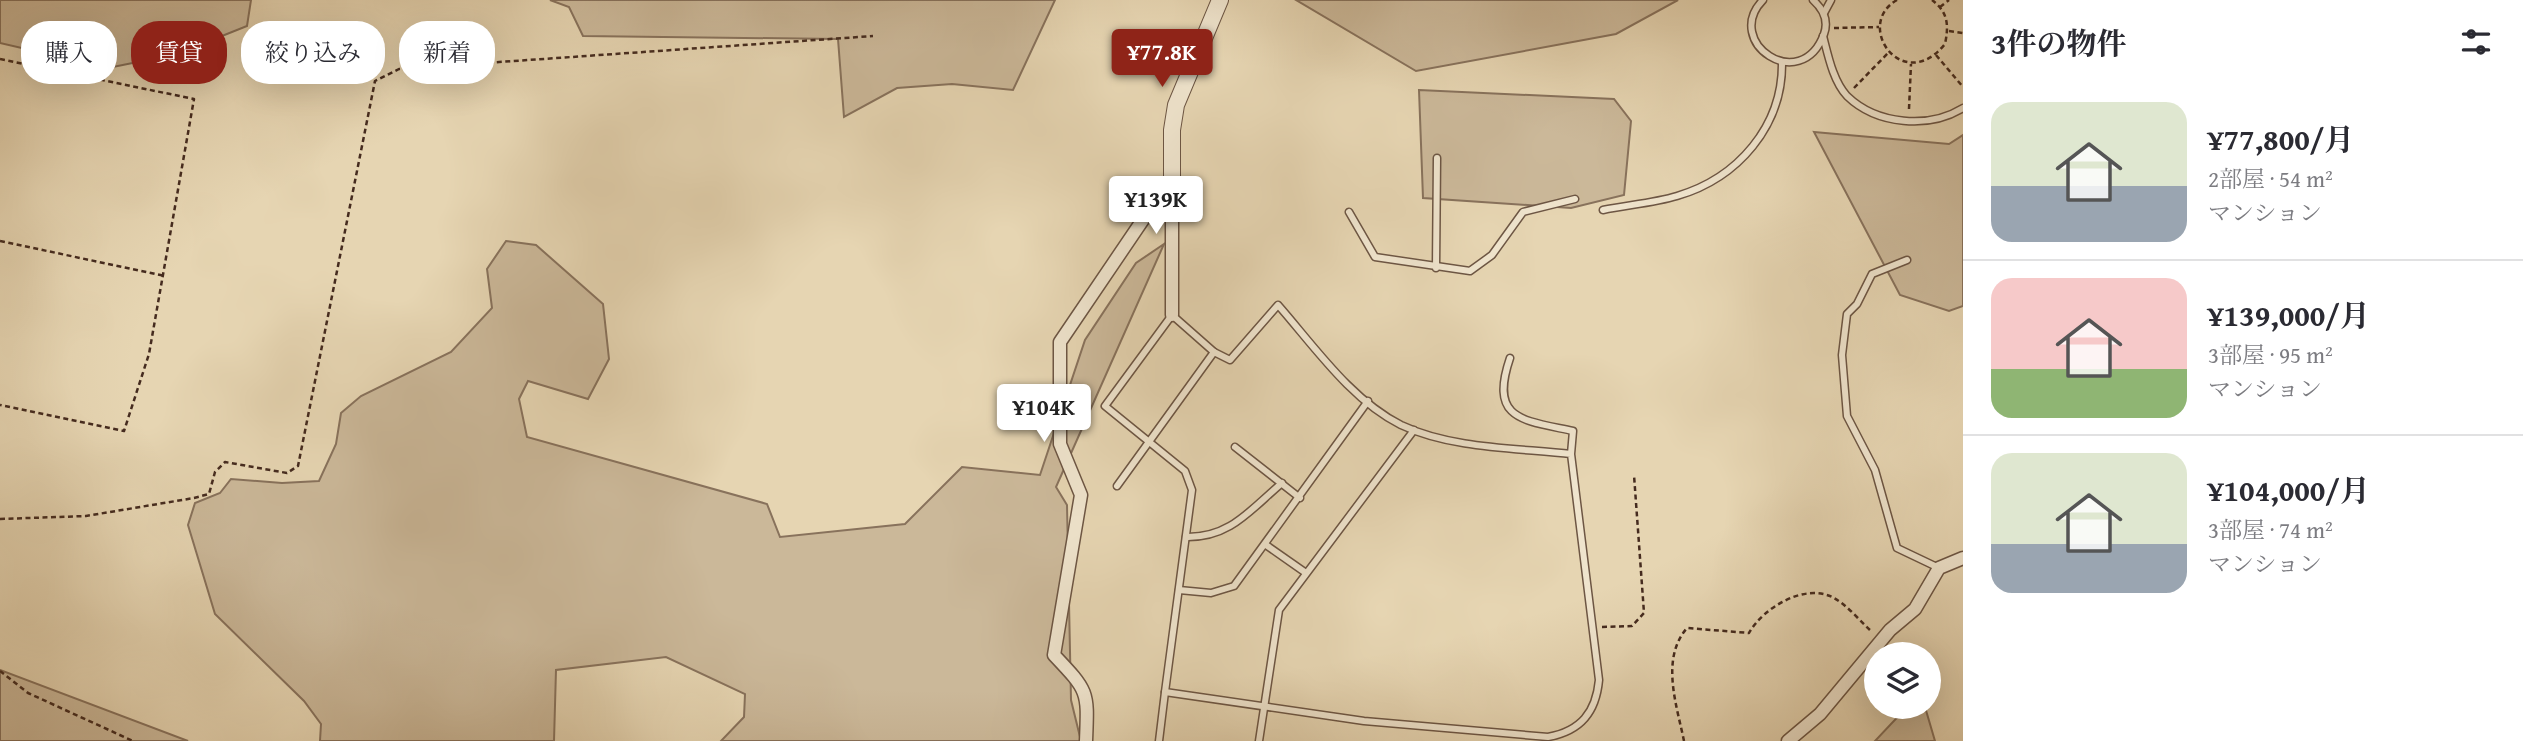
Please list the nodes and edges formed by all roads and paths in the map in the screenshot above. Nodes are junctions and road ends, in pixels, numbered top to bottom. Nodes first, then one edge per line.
1 (1220, 0) edge
2 (1763, 0) edge
3 (1814, 0) edge
4 (1830, 0) edge
5 (1887, 0) edge
6 (1896, 0) edge
7 (1932, 0) edge
8 (1949, 0) edge
9 (1891, 4) junction
10 (1940, 6) junction
11 (1824, 12) junction
12 (1879, 27) junction
13 (1826, 28) junction
14 (1948, 31) junction
15 (1963, 33) edge
16 (873, 36) dead end
17 (1823, 36) junction
18 (1888, 52) junction
19 (1936, 55) junction
20 (0, 60) edge
21 (1782, 62) junction
22 (1911, 64) junction
23 (1963, 87) edge
24 (1846, 95) junction
25 (1963, 108) edge
26 (1909, 122) junction
27 (1437, 158) dead end
28 (1172, 192) junction
29 (1574, 199) dead end
30 (1603, 210) dead end
31 (1349, 212) dead end
32 (0, 241) edge
33 (1907, 260) dead end
34 (1436, 268) junction
35 (165, 276) junction
36 (1172, 315) junction
37 (1214, 352) junction
38 (1510, 358) dead end
39 (1368, 401) junction
40 (0, 405) edge
41 (1414, 430) junction
42 (1149, 442) junction
43 (1236, 447) dead end
44 (1572, 454) junction
45 (1634, 475) dead end
46 (1282, 483) junction
47 (1116, 486) dead end
48 (1300, 498) junction
49 (0, 519) edge
50 (1186, 537) junction
51 (1266, 545) junction
52 (1963, 558) edge
53 (1939, 568) junction
54 (1306, 573) junction
55 (1180, 590) junction
56 (1594, 628) junction
57 (1881, 640) junction
58 (0, 671) edge
59 (1165, 692) junction
60 (1264, 707) junction
61 (133, 741) edge
62 (1086, 741) edge
63 (1159, 741) edge
64 (1259, 741) edge
65 (1684, 741) edge
66 (1788, 741) edge

1 - 28 street
2 - 21 lane
3 - 11 lane
4 - 11 lane
5 - 9 path
6 - 9 path
7 - 10 path
8 - 10 path
9 - 12 path
10 - 14 path
11 - 13 lane
12 - 13 path
12 - 18 path
13 - 17 lane
14 - 15 path
14 - 19 path
16 - 49 path
17 - 21 lane
17 - 24 lane
18 - 22 path
18 - 24 path
19 - 22 path
19 - 23 path
20 - 35 path
21 - 30 lane
22 - 26 path
24 - 26 lane
25 - 26 lane
27 - 34 lane
28 - 36 street
28 - 62 street
29 - 34 lane
31 - 34 lane
32 - 35 path
33 - 53 lane
35 - 40 path
36 - 37 lane
36 - 42 lane
37 - 39 lane
37 - 42 lane
38 - 44 lane
39 - 41 lane
39 - 48 lane
41 - 44 lane
41 - 54 lane
42 - 47 lane
42 - 50 lane
43 - 46 lane
44 - 56 lane
45 - 56 path
46 - 48 lane
46 - 50 lane
48 - 51 lane
50 - 55 lane
51 - 54 lane
51 - 55 lane
52 - 53 street
53 - 57 street
54 - 60 lane
55 - 59 lane
56 - 60 lane
57 - 65 path
57 - 66 street
58 - 61 path
59 - 60 lane
59 - 63 lane
60 - 64 lane

